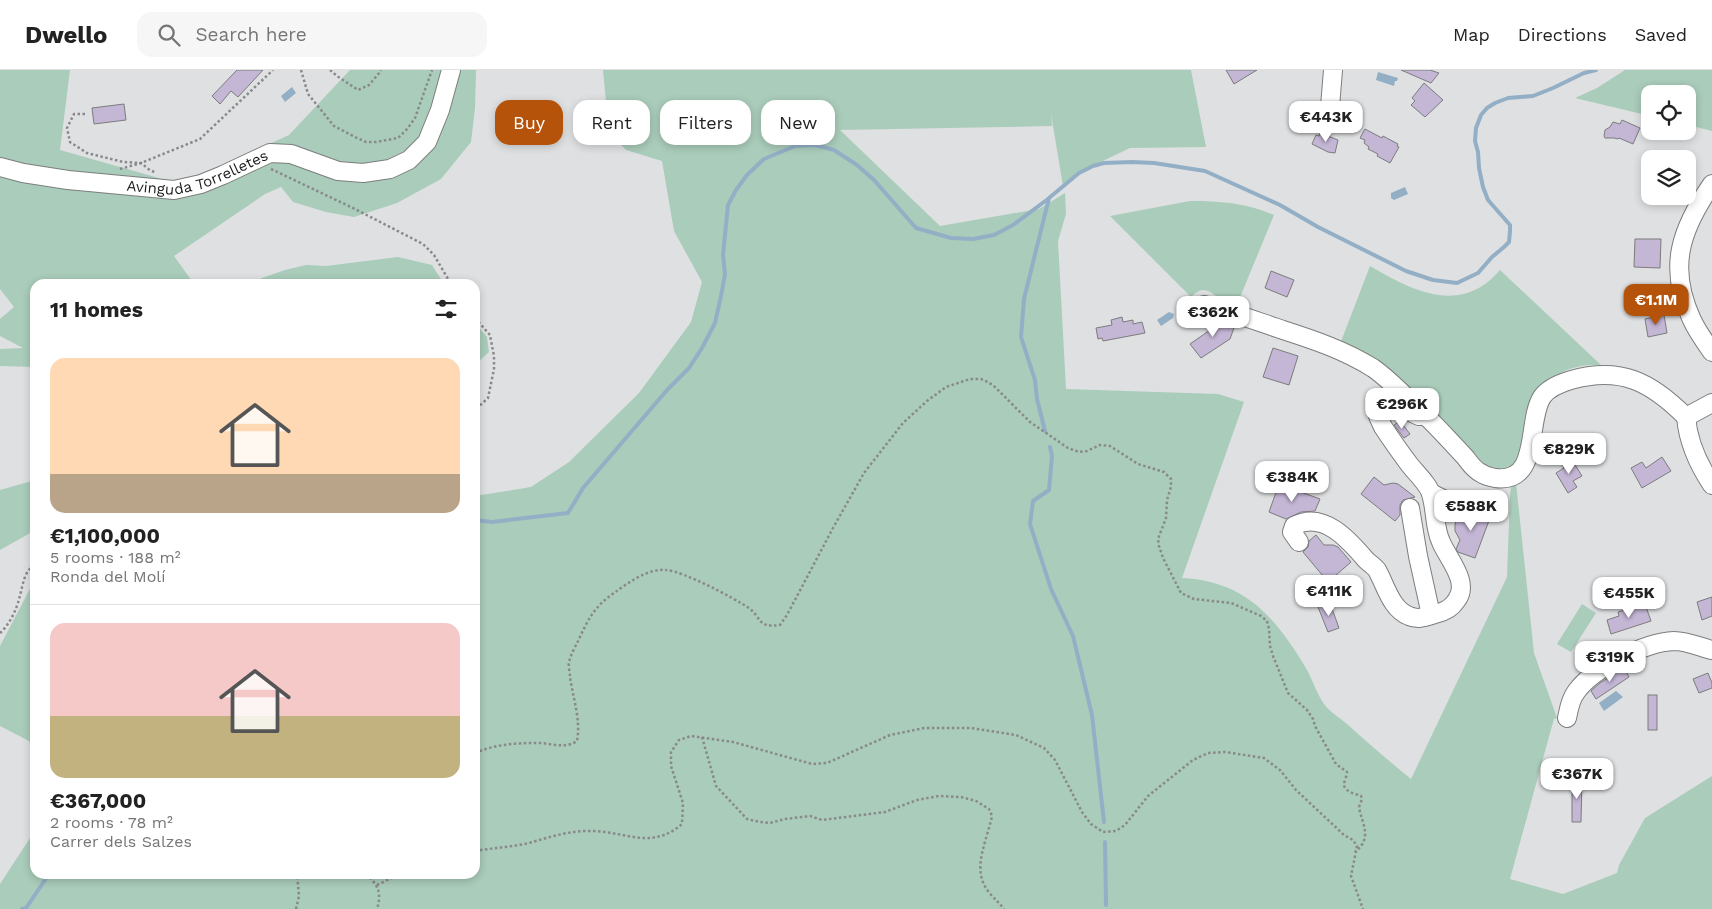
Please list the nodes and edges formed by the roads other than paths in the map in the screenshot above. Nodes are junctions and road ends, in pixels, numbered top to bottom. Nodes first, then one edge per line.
1 (450, 70) edge
2 (1333, 70) edge
3 (1330, 107) dead end
4 (0, 167) edge
5 (1712, 184) edge
6 (1204, 304) dead end
7 (1712, 352) edge
8 (1712, 404) edge
9 (1686, 417) junction
10 (1431, 421) junction
11 (1712, 485) edge
12 (1431, 493) junction
13 (1410, 508) dead end
14 (1319, 510) dead end
15 (1456, 510) dead end
16 (1329, 526) junction
17 (1299, 542) dead end
18 (1431, 615) junction
19 (1712, 650) edge
20 (1567, 718) dead end

1 - 4 street, Avinguda Torrelletes
2 - 3 street
5 - 7 street
6 - 10 street
8 - 9 street
9 - 10 street
9 - 11 street
10 - 12 street
12 - 15 street
12 - 18 street
13 - 18 street
14 - 16 street
16 - 17 street
16 - 18 street
19 - 20 street

